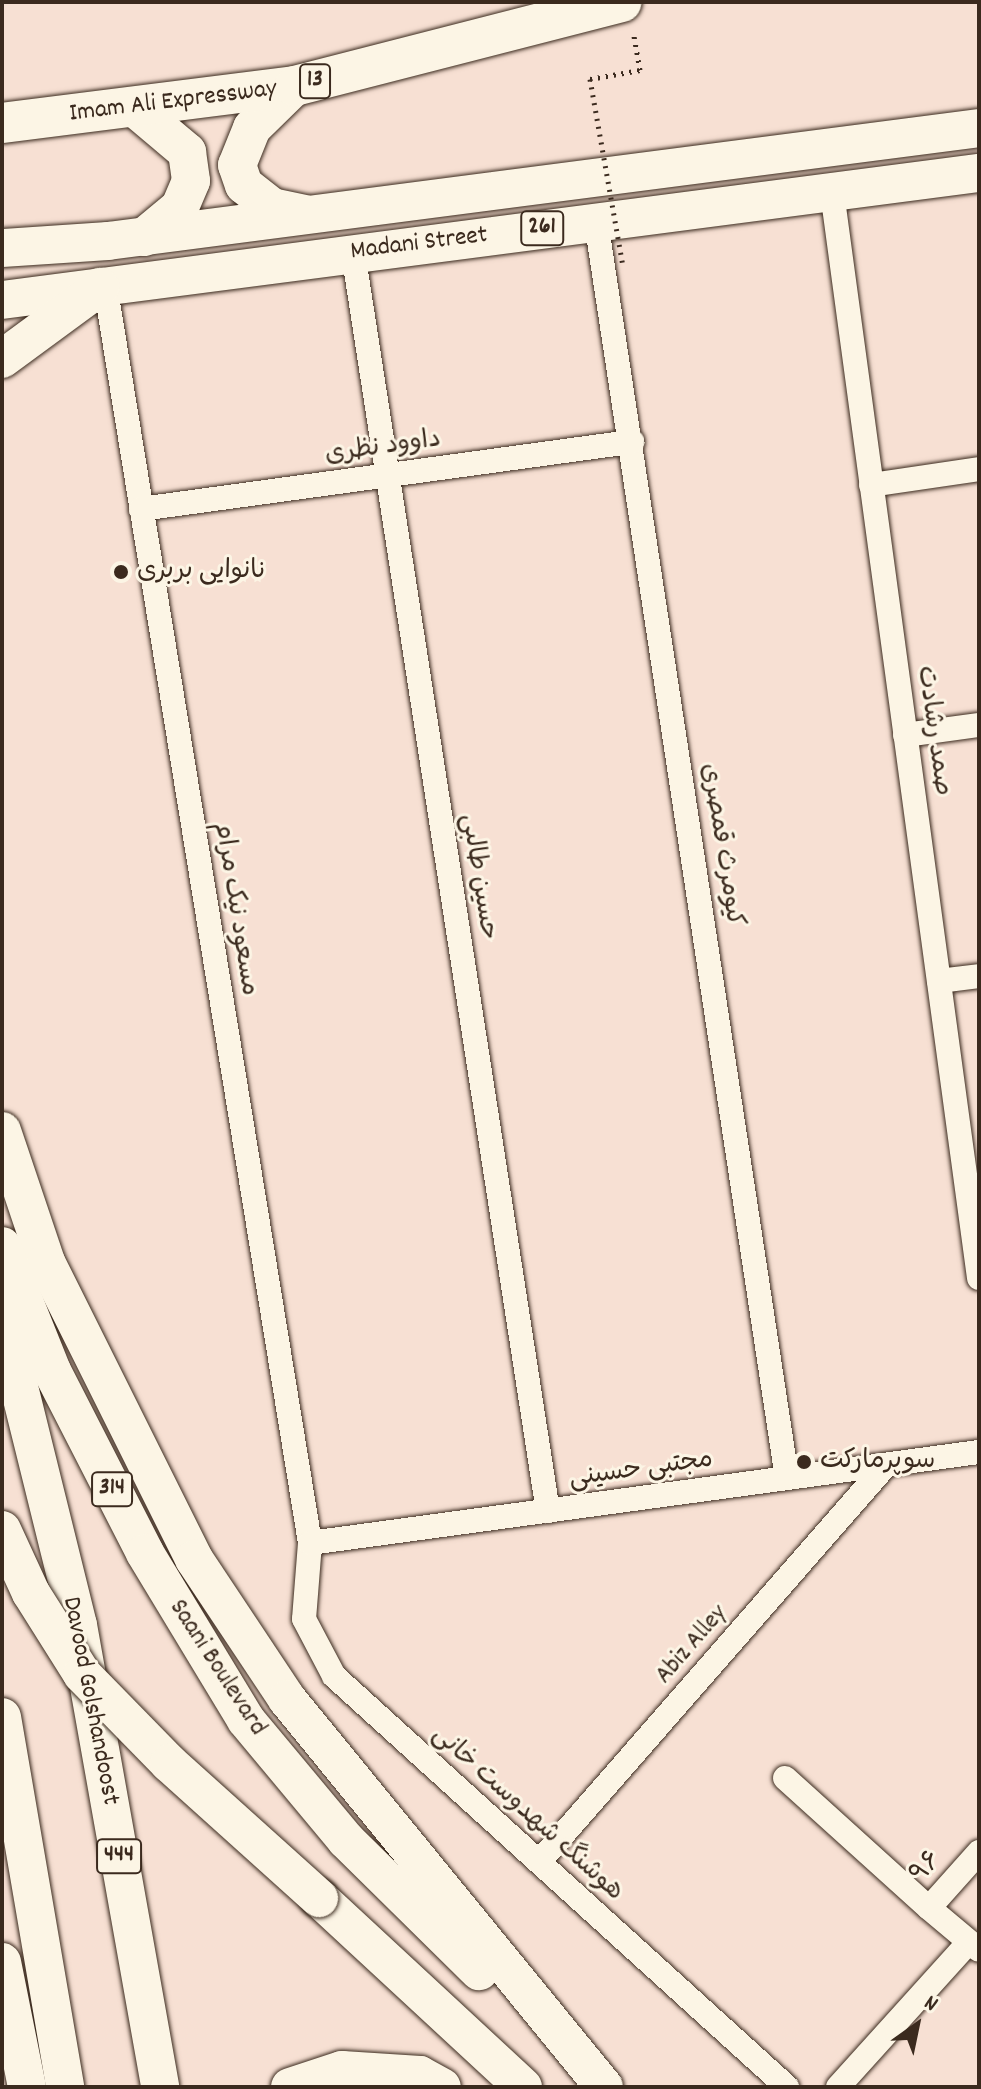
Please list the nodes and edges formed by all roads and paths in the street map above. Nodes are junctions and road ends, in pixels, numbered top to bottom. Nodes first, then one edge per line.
1 (621, 2) edge
2 (640, 70) dead end
3 (295, 86) junction
4 (136, 109) junction
5 (2, 123) edge
6 (979, 128) edge
7 (979, 173) edge
8 (832, 192) junction
9 (312, 215) junction
10 (596, 221) junction
11 (144, 237) junction
12 (2, 248) edge
13 (353, 252) junction
14 (623, 266) dead end
15 (105, 284) junction
16 (2, 300) edge
17 (2, 359) edge
18 (632, 442) junction
19 (979, 469) edge
20 (387, 476) junction
21 (871, 485) junction
22 (141, 509) junction
23 (979, 725) edge
24 (905, 735) junction
25 (979, 976) edge
26 (939, 981) junction
27 (2, 1131) edge
28 (975, 1224) edge
29 (2, 1246) edge
30 (979, 1278) edge
31 (2, 1318) edge
32 (979, 1452) edge
33 (886, 1465) junction
34 (787, 1478) junction
35 (548, 1511) junction
36 (2, 1530) edge
37 (310, 1543) junction
38 (2, 1717) edge
39 (785, 1778) dead end
40 (979, 1852) edge
41 (539, 1862) junction
42 (929, 1908) junction
43 (974, 1946) edge
44 (2, 1962) edge
45 (301, 2085) edge
46 (27, 2087) edge
47 (65, 2087) edge
48 (160, 2087) edge
49 (442, 2087) edge
50 (523, 2087) edge
51 (603, 2087) edge
52 (787, 2087) edge
53 (838, 2087) edge

1 - 3 highway, Imam Ali Expressway / 13
2 - 14 path, bridge
3 - 4 highway, Imam Ali Expressway / 13
3 - 9 main road
4 - 5 highway, Imam Ali Expressway / 13
4 - 11 main road
6 - 9 main road, Madani Street / 261
7 - 8 main road, Madani Street / 261
8 - 10 main road, Madani Street / 261
8 - 21 street, صمد رشادت
9 - 11 main road, Madani Street / 261
10 - 13 main road, Madani Street / 261
10 - 18 street, کیومرث قمصری
11 - 12 main road, Madani Street / 261
13 - 15 main road, Madani Street / 261
13 - 20 street, حسین طالبی
15 - 16 main road, Madani Street / 261
15 - 17 main road
15 - 22 street, مسعود نیک مرام
18 - 20 street, داوود نظری
18 - 34 street, کیومرث قمصری
19 - 21 street
20 - 22 street, داوود نظری
20 - 35 street, حسین طالبی
21 - 24 street, صمد رشادت
22 - 37 street, مسعود نیک مرام
23 - 24 street
24 - 26 street, صمد رشادت
25 - 26 street
26 - 28 street, صمد رشادت
27 - 51 main road
28 - 30 street, صمد رشادت
29 - 51 main road, Saani Boulevard / 314
31 - 48 main road, Davood Golshandoost / 444
32 - 33 street, مجتبی حسینی
33 - 34 street, مجتبی حسینی
33 - 41 street, Abiz Alley
34 - 35 street, مجتبی حسینی
35 - 37 street, مجتبی حسینی
36 - 50 main road, bridge
37 - 41 street, هوشنگ شهدوست خانی
38 - 47 main road
39 - 42 street
40 - 42 street, ۹۶
41 - 52 street, هوشنگ شهدوست خانی
42 - 43 street, ۹۶
43 - 53 street
44 - 46 main road
45 - 49 main road

